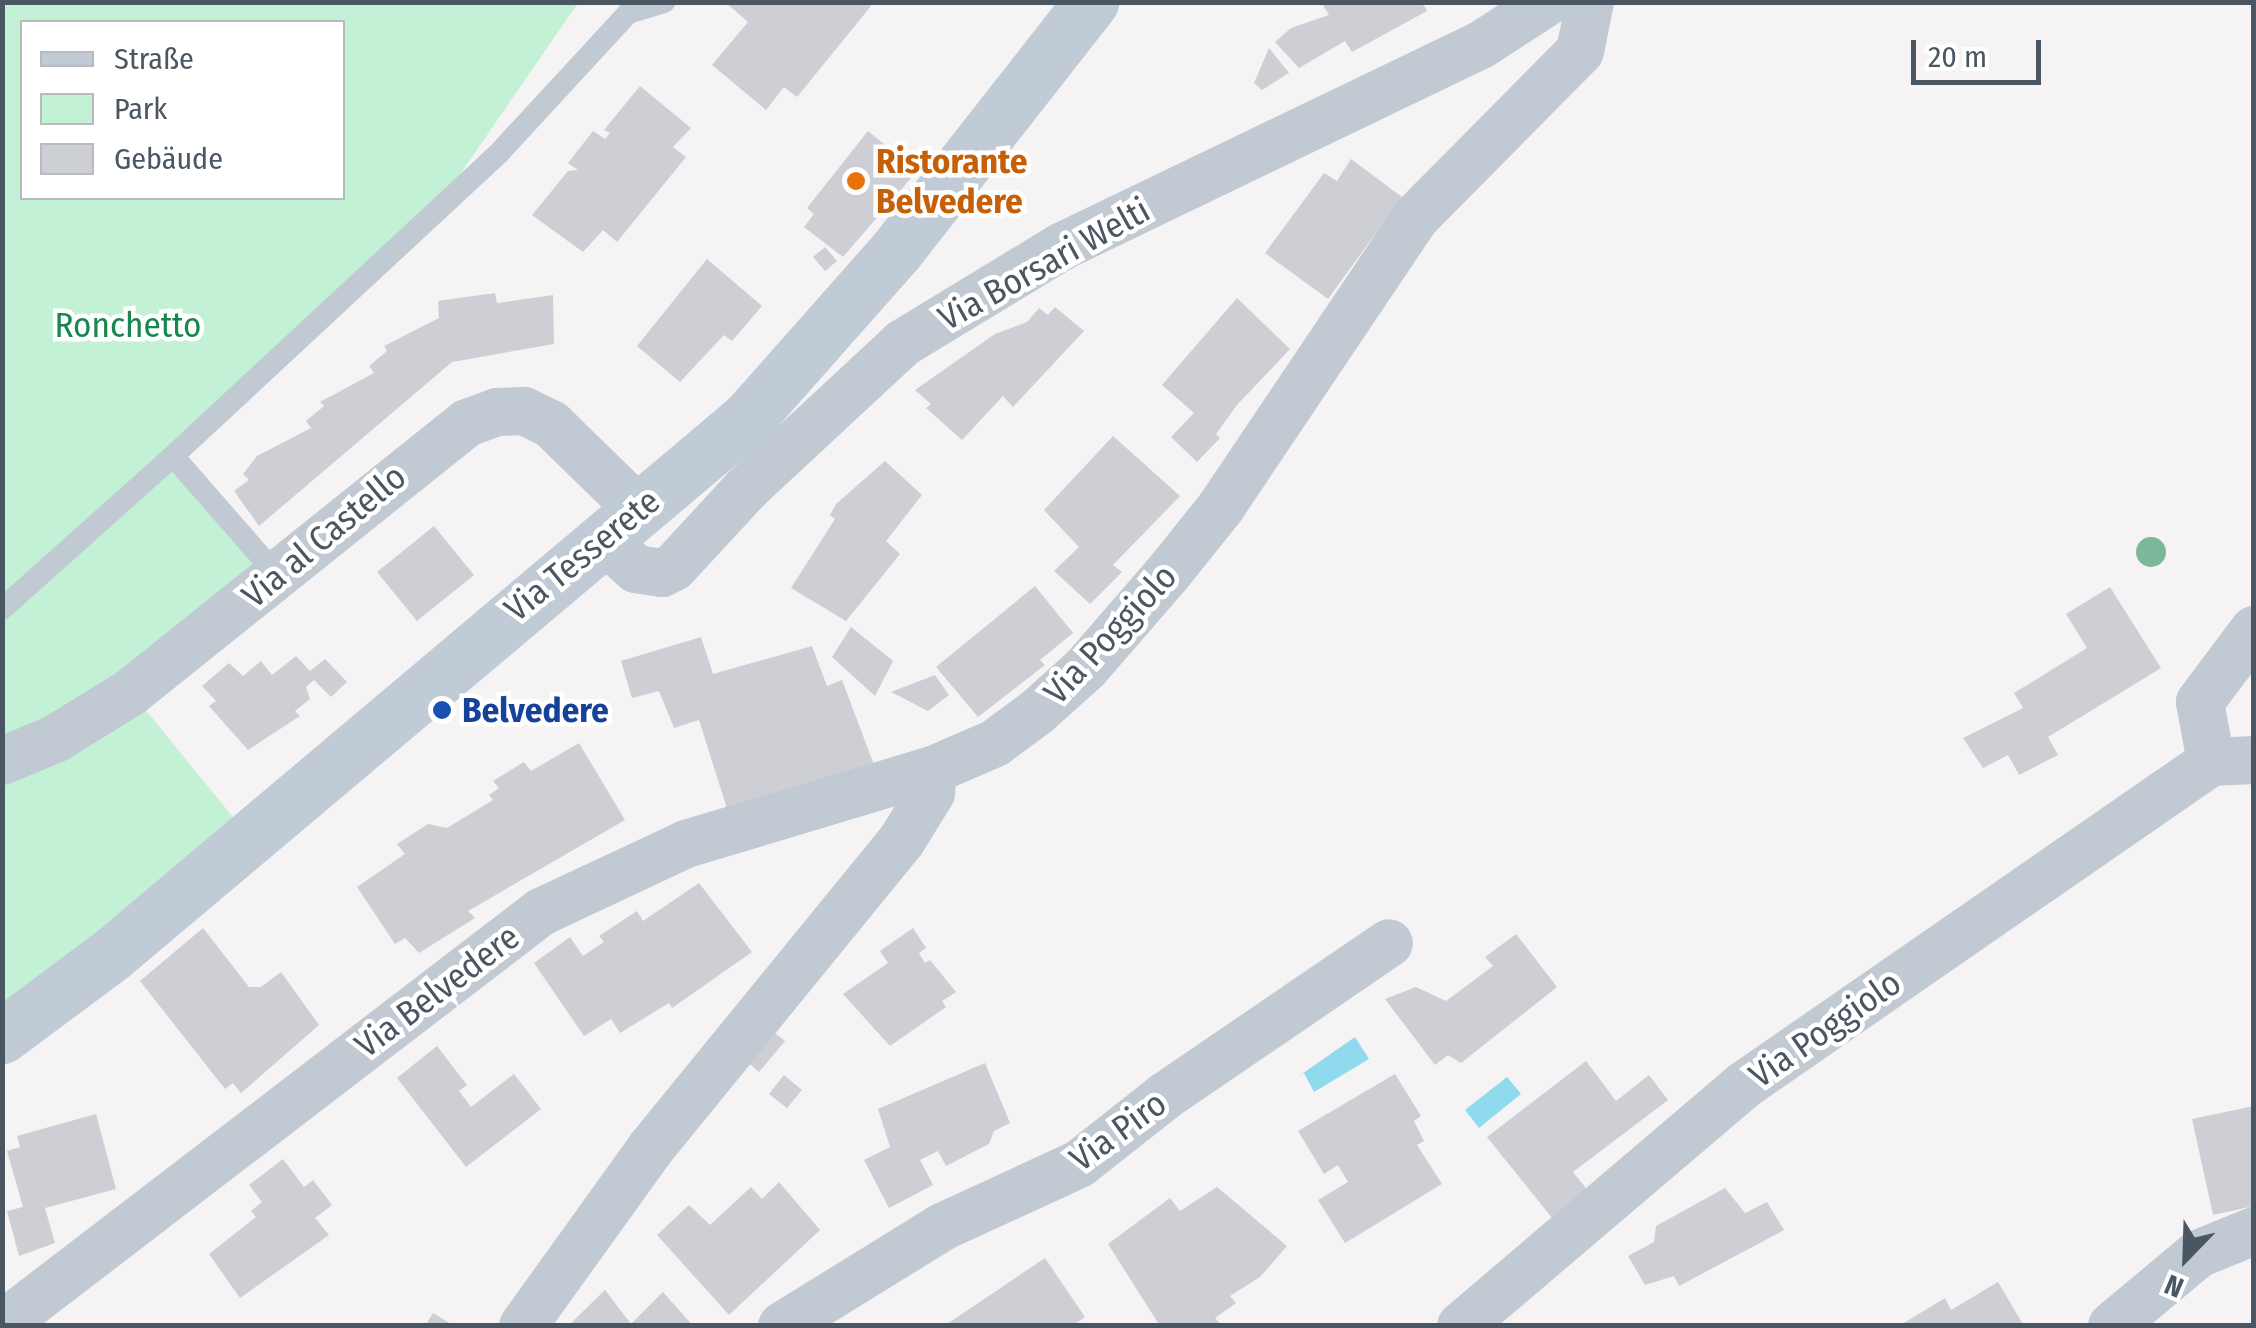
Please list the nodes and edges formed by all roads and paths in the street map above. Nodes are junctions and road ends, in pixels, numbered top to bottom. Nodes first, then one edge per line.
1 (664, 2) edge
2 (1091, 2) edge
3 (1547, 2) edge
4 (1590, 2) edge
5 (173, 456) junction
6 (620, 524) junction
7 (278, 576) junction
8 (2, 608) edge
9 (2254, 630) edge
10 (2, 761) edge
11 (2232, 761) edge
12 (932, 770) junction
13 (1389, 943) dead end
14 (2, 1036) edge
15 (2254, 1231) edge
16 (2, 1326) edge
17 (523, 1326) edge
18 (782, 1326) edge
19 (1461, 1326) edge
20 (2112, 1326) edge

1 - 5 lane
2 - 6 street, Via Tesserete
3 - 6 street, Via Borsari Welti
4 - 12 street, Via Poggiolo
5 - 7 lane
5 - 8 lane
6 - 7 street, Via al Castello
6 - 14 street, Via Tesserete
7 - 10 street, Via al Castello
9 - 11 street
11 - 19 street, Via Poggiolo
12 - 16 street, Via Belvedere
12 - 17 street
13 - 18 street, Via Piro
15 - 20 street

